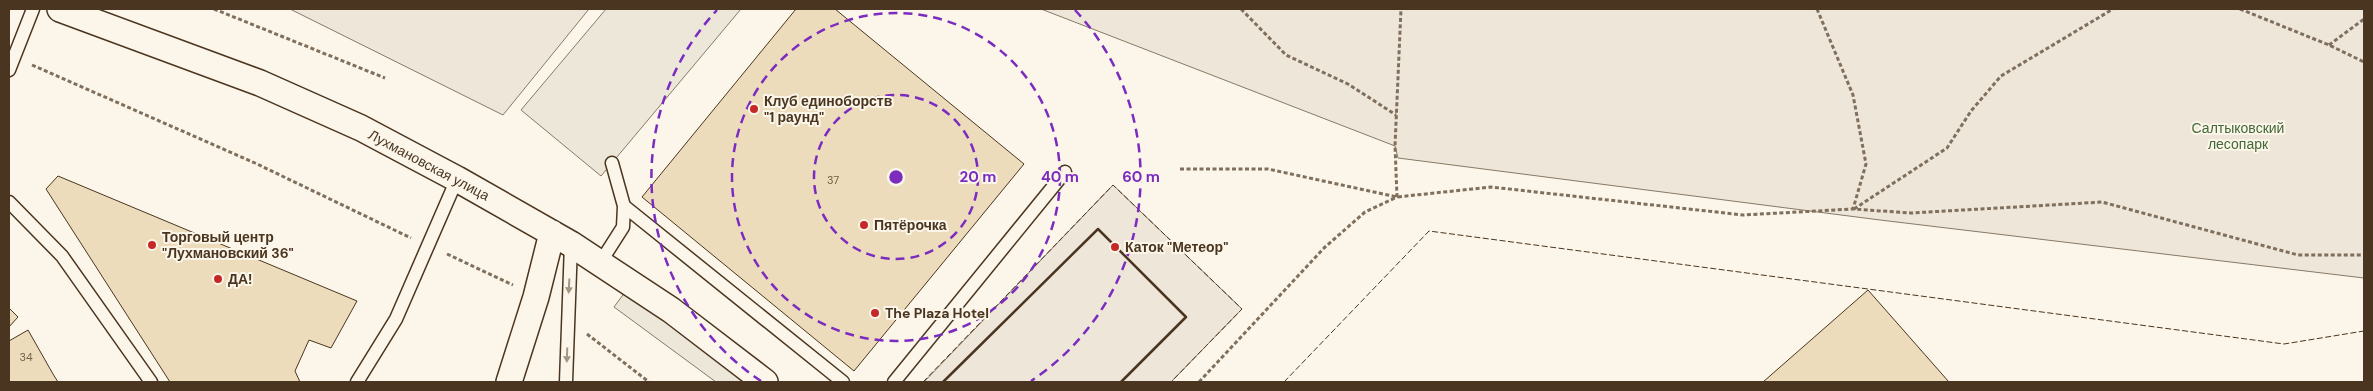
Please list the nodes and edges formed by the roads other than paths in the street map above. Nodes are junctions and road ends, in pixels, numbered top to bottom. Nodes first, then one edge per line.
1 (33, 9) edge
2 (60, 9) edge
3 (11, 63) edge
4 (612, 163) dead end
5 (1065, 172) dead end
6 (457, 179) junction
7 (9, 202) edge
8 (624, 206) junction
9 (562, 238) junction
10 (600, 263) junction
11 (150, 382) edge
12 (357, 382) edge
13 (509, 382) edge
14 (566, 382) edge
15 (765, 382) edge
16 (843, 382) edge
17 (894, 382) edge

1 - 3 lane
2 - 6 street, Лухмановская улица
4 - 8 lane
5 - 17 lane
6 - 9 street, Лухмановская улица
6 - 12 lane
7 - 11 lane
8 - 10 lane
8 - 16 lane
9 - 10 street, Лухмановская улица
9 - 13 street
9 -> 14 lane
10 - 15 street, Лухмановская улица

